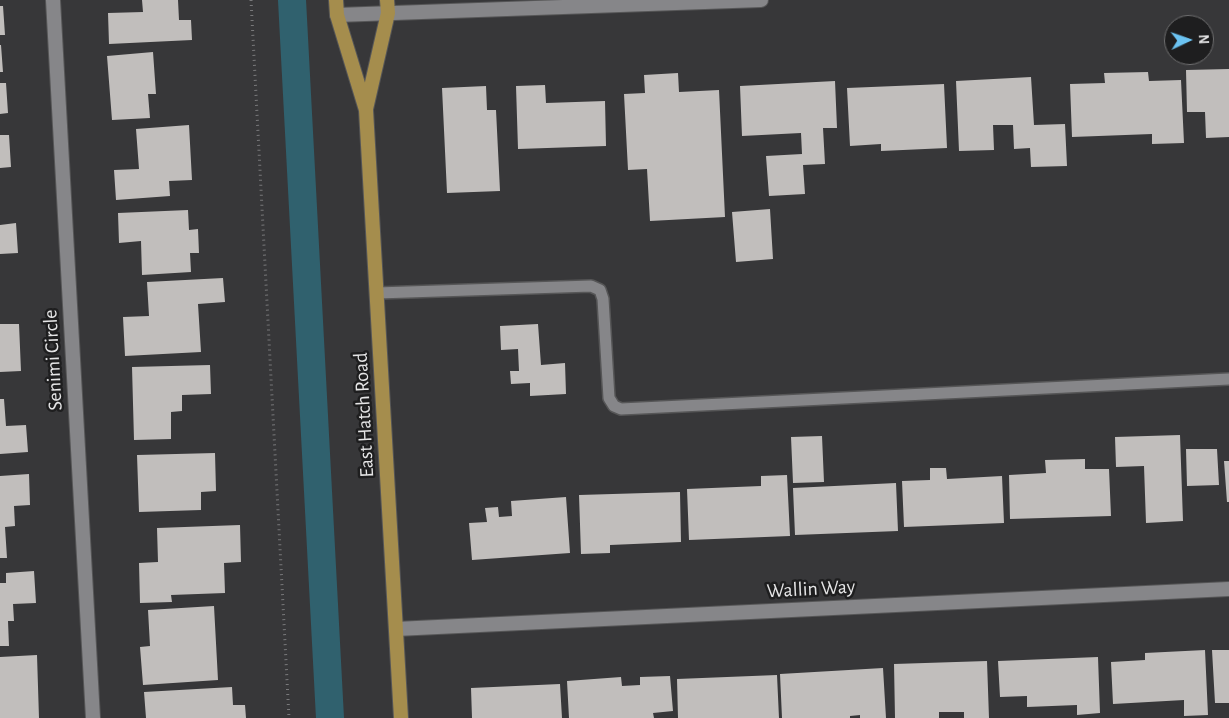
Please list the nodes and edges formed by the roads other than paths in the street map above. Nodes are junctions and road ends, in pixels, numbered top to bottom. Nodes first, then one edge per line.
1 (53, 0) edge
2 (336, 0) edge
3 (760, 0) edge
4 (388, 6) edge
5 (337, 15) junction
6 (366, 110) junction
7 (377, 294) junction
8 (1229, 379) edge
9 (1229, 589) edge
10 (396, 629) junction
11 (93, 718) edge
12 (401, 718) edge

1 - 11 street, Senimi Circle
2 - 5 main road, East Hatch Road
3 - 4 street
4 - 5 street
4 - 6 main road, East Hatch Road
5 - 6 main road, East Hatch Road
6 - 7 main road, East Hatch Road
7 - 8 lane
7 - 10 main road, East Hatch Road
9 - 10 street, Wallin Way
10 - 12 main road, East Hatch Road

